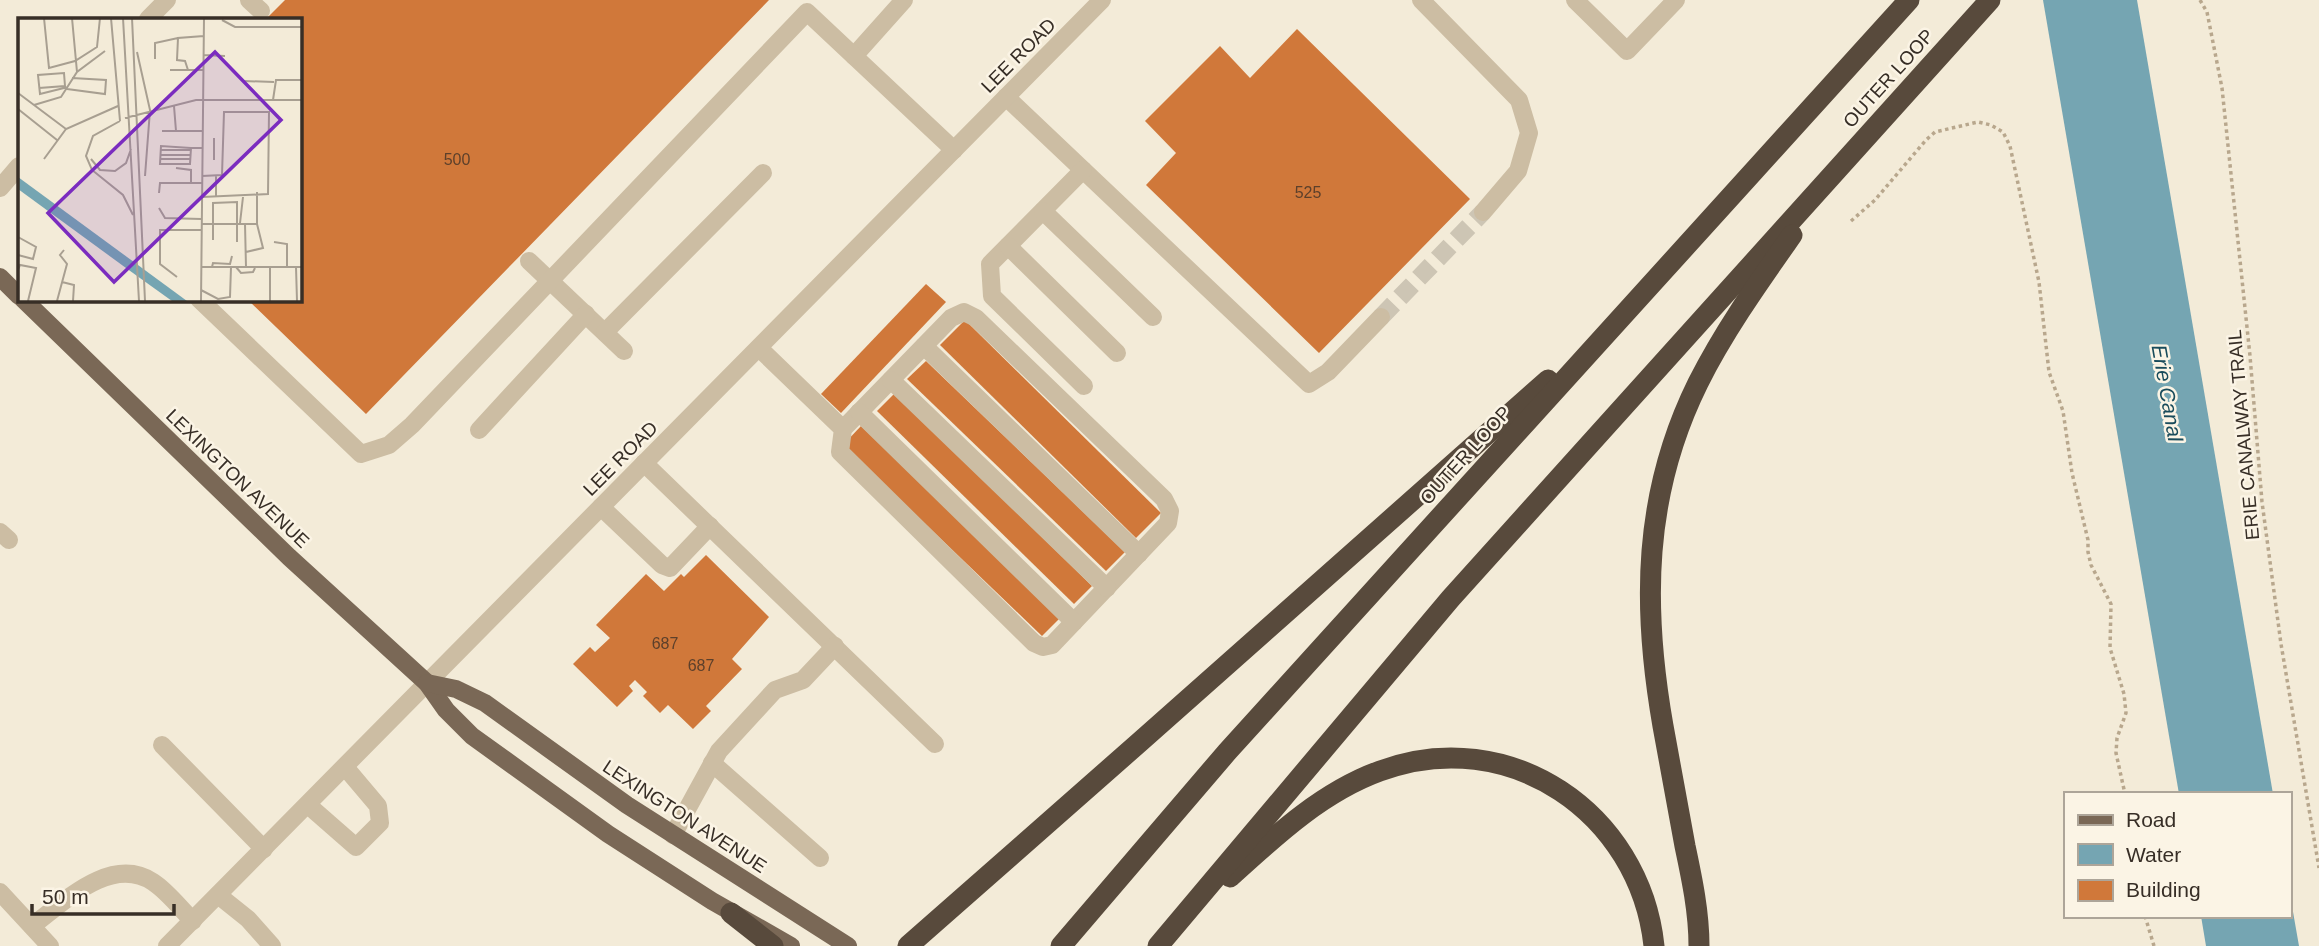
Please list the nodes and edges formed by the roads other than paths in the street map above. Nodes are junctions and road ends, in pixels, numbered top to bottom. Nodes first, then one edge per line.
1 (167, 0) edge
2 (904, 0) edge
3 (1102, 0) edge
4 (1421, 0) edge
5 (1575, 0) edge
6 (1676, 0) edge
7 (1909, 0) edge
8 (1990, 0) edge
9 (149, 18) edge
10 (854, 55) junction
11 (1006, 97) junction
12 (1865, 138) junction
13 (954, 150) junction
14 (18, 167) edge
15 (1083, 170) junction
16 (762, 173) dead end
17 (0, 188) edge
18 (1043, 211) junction
19 (1483, 212) tunnel mouth
20 (1008, 246) junction
21 (529, 261) dead end
22 (1666, 268) junction
23 (0, 277) edge
24 (551, 279) junction
25 (18, 295) edge
26 (24, 301) edge
27 (201, 301) edge
28 (586, 314) junction
29 (1153, 317) dead end
30 (1381, 317) tunnel mouth
31 (605, 332) junction
32 (924, 346) junction
33 (759, 348) junction
34 (624, 351) dead end
35 (1117, 353) dead end
36 (891, 380) junction
37 (1084, 386) dead end
38 (859, 412) junction
39 (843, 429) junction
40 (479, 430) dead end
41 (645, 463) junction
42 (601, 507) junction
43 (710, 526) junction
44 (1139, 554) junction
45 (1107, 588) junction
46 (1074, 622) junction
47 (835, 646) junction
48 (427, 683) junction
49 (935, 744) dead end
50 (162, 746) dead end
51 (712, 763) junction
52 (345, 767) junction
53 (308, 804) junction
54 (673, 835) junction
55 (264, 849) junction
56 (820, 858) dead end
57 (0, 892) edge
58 (218, 895) junction
59 (732, 913) junction
60 (192, 920) junction
61 (32, 926) junction
62 (1160, 944) edge
63 (50, 946) edge
64 (167, 946) edge
65 (272, 946) edge
66 (774, 946) edge
67 (791, 946) edge
68 (848, 946) edge
69 (908, 946) edge
70 (1061, 946) edge
71 (1654, 946) edge
72 (1699, 946) edge

1 - 9 street
2 - 10 street
3 - 11 street, LEE ROAD
4 - 19 street
5 - 6 street
7 - 22 highway, OUTER LOOP
8 - 12 highway, OUTER LOOP
10 - 13 street
10 - 24 street
11 - 13 street, LEE ROAD
11 - 15 street
12 - 62 highway, OUTER LOOP
12 - 72 highway
13 - 33 street, LEE ROAD
14 - 17 street
15 - 18 street
15 - 30 street
16 - 31 street
18 - 20 street
18 - 29 street
20 - 35 street
20 - 37 street
21 - 24 street
22 - 69 highway
22 - 70 highway, OUTER LOOP
23 - 25 main road, LEXINGTON AVENUE
24 - 27 street
24 - 28 street
26 - 48 main road, LEXINGTON AVENUE
28 - 31 street
28 - 40 street
31 - 34 street
32 - 36 street
32 - 44 street
32 - 44 street
33 - 39 street
33 - 41 street, LEE ROAD
36 - 38 street
36 - 45 street
38 - 39 street
38 - 46 street
39 - 46 street
41 - 42 street, LEE ROAD
41 - 43 street
42 - 43 street
42 - 48 street, LEE ROAD
43 - 47 street
44 - 45 street
45 - 46 street
47 - 49 street
47 - 51 street
48 - 52 street, LEE ROAD
48 - 54 main road, LEXINGTON AVENUE
48 - 59 main road, LEXINGTON AVENUE
50 - 55 street
51 - 54 street
51 - 56 street
52 - 53 street, LEE ROAD
52 - 53 street
53 - 55 street, LEE ROAD
54 - 68 main road, LEXINGTON AVENUE
55 - 58 street, LEE ROAD
57 - 61 street
58 - 60 street, LEE ROAD
58 - 65 street
59 - 66 highway
59 - 67 main road, LEXINGTON AVENUE
60 - 61 street
60 - 64 street, LEE ROAD
61 - 63 street
62 - 71 highway

